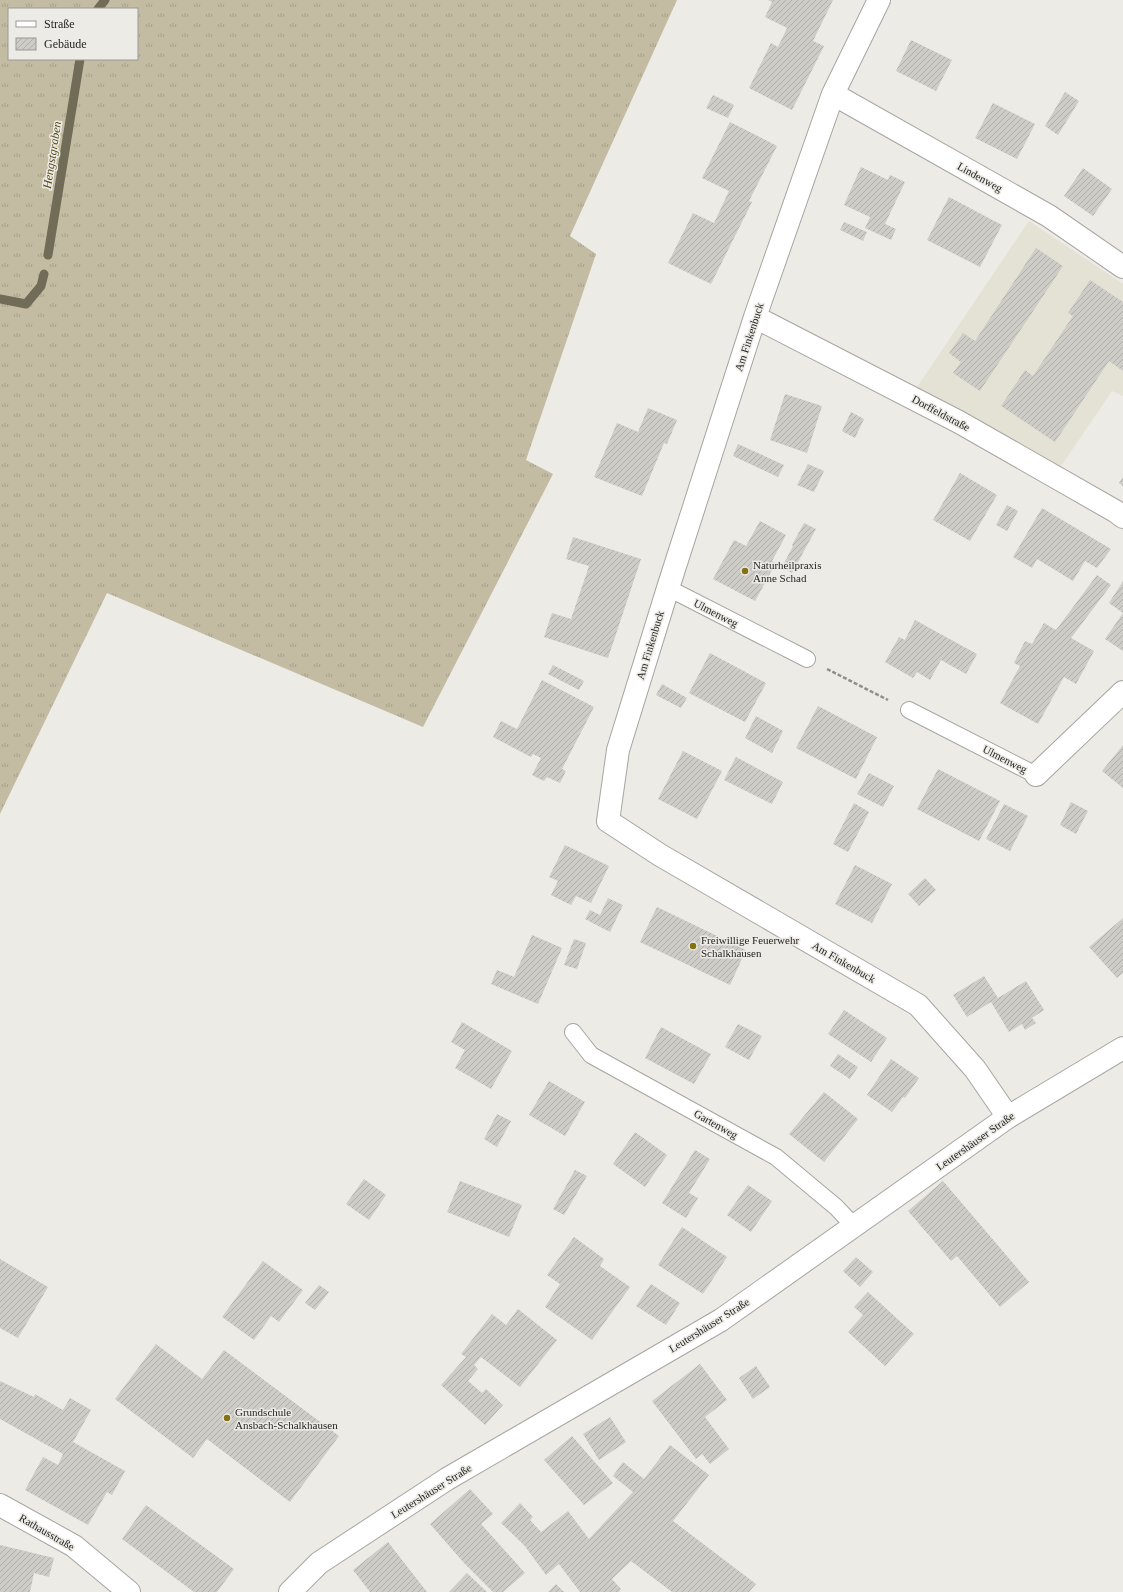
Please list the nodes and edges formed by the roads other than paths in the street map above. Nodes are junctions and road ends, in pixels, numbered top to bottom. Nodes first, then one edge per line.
1 (879, 0) edge
2 (833, 94) junction
3 (1123, 267) edge
4 (755, 317) junction
5 (1123, 517) edge
6 (668, 588) junction
7 (807, 659) road end
8 (1123, 692) edge
9 (909, 710) road end
10 (1036, 775) joint
11 (574, 1032) dead end
12 (1123, 1048) edge
13 (1008, 1117) junction
14 (854, 1226) junction
15 (0, 1505) edge
16 (129, 1592) edge
17 (290, 1592) edge

1 - 2 street, Am Finkenbuck
2 - 3 street, Lindenweg
2 - 4 street, Am Finkenbuck
4 - 5 street, Dorffeldstraße
4 - 6 street, Am Finkenbuck
6 - 7 lane, Ulmenweg
6 - 13 street, Am Finkenbuck
8 - 10 street, Ulmenweg
9 - 10 lane, Ulmenweg
11 - 14 lane, Gartenweg
12 - 13 street, Leutershäuser Straße
13 - 14 street, Leutershäuser Straße
14 - 17 street, Leutershäuser Straße
15 - 16 street, Rathausstraße

